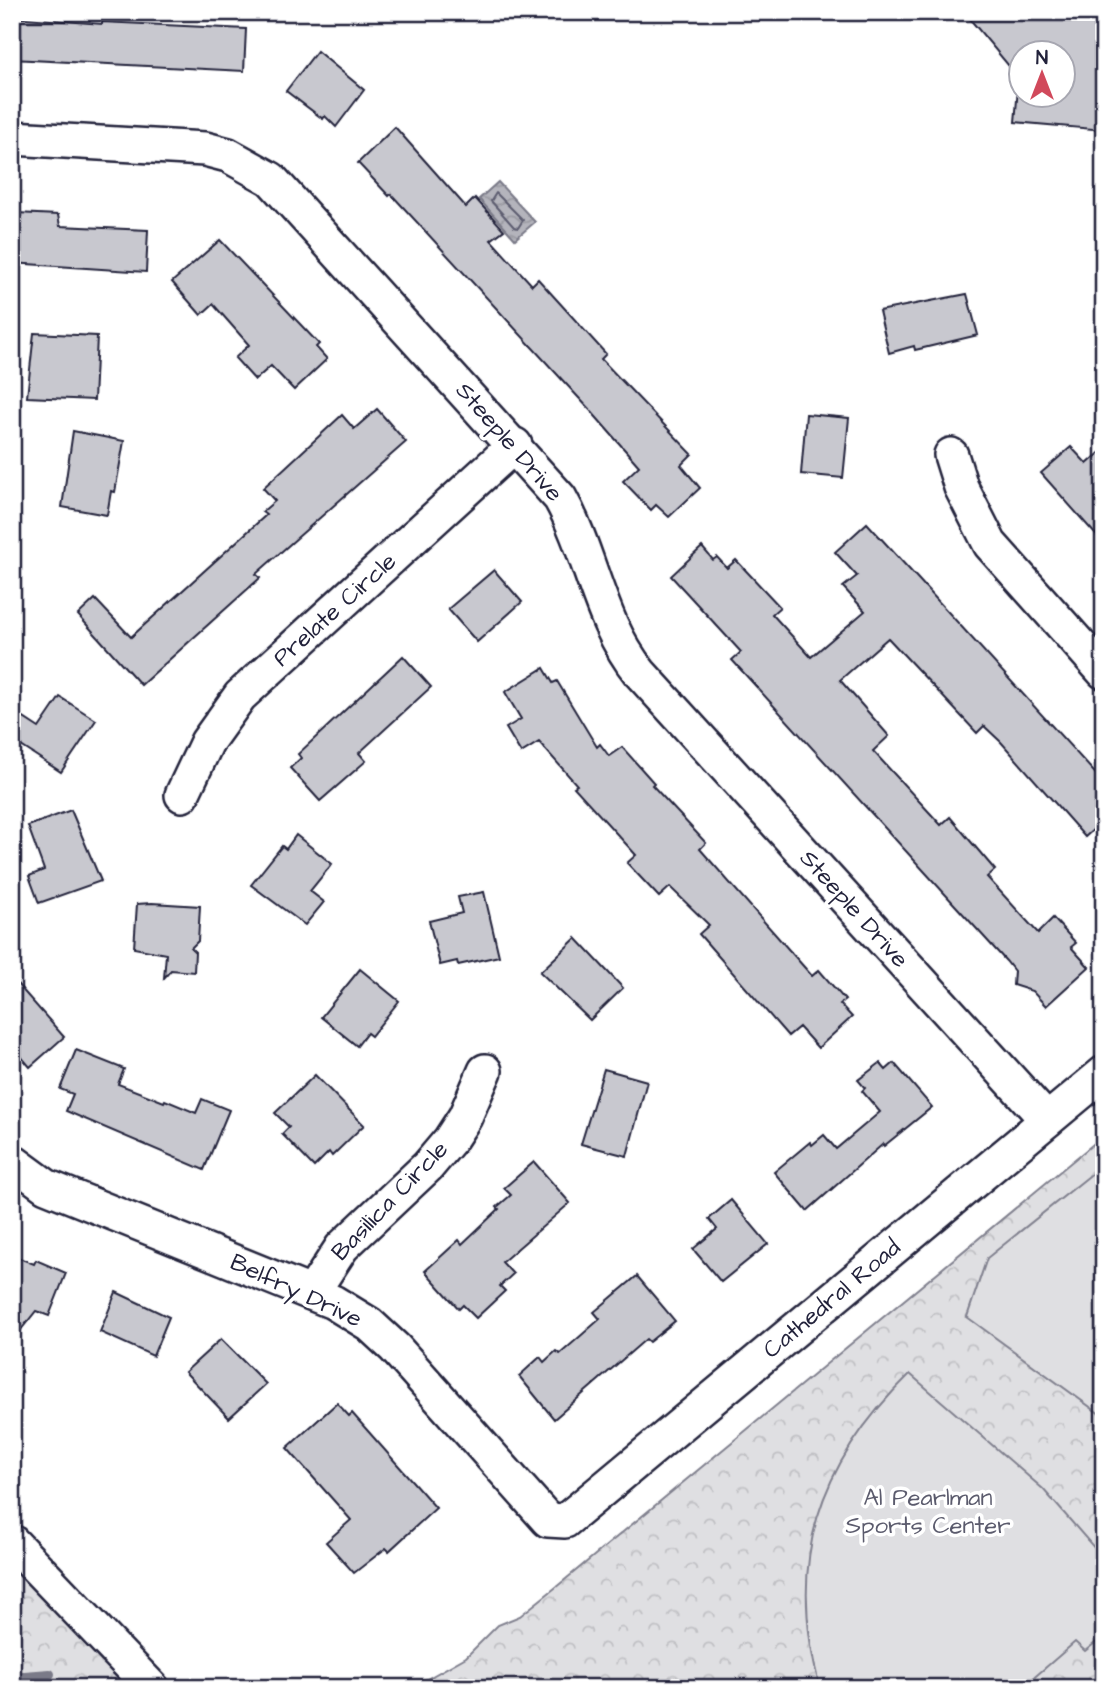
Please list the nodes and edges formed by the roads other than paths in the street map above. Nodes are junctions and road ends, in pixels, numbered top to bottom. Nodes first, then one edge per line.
1 (12, 138) edge
2 (515, 445) junction
3 (951, 455) dead end
4 (1104, 671) edge
5 (182, 795) dead end
6 (485, 1071) dead end
7 (1104, 1073) edge
8 (1047, 1121) junction
9 (12, 1161) edge
10 (312, 1293) junction
11 (558, 1522) joint
12 (12, 1542) edge
13 (152, 1688) edge

1 - 2 street, Steeple Drive
2 - 5 street, Prelate Circle
2 - 8 street, Steeple Drive
3 - 4 street
6 - 10 street, Basilica Circle
7 - 8 street, Cathedral Road
8 - 11 street, Cathedral Road
9 - 10 street, Belfry Drive
10 - 11 street, Belfry Drive
12 - 13 street

